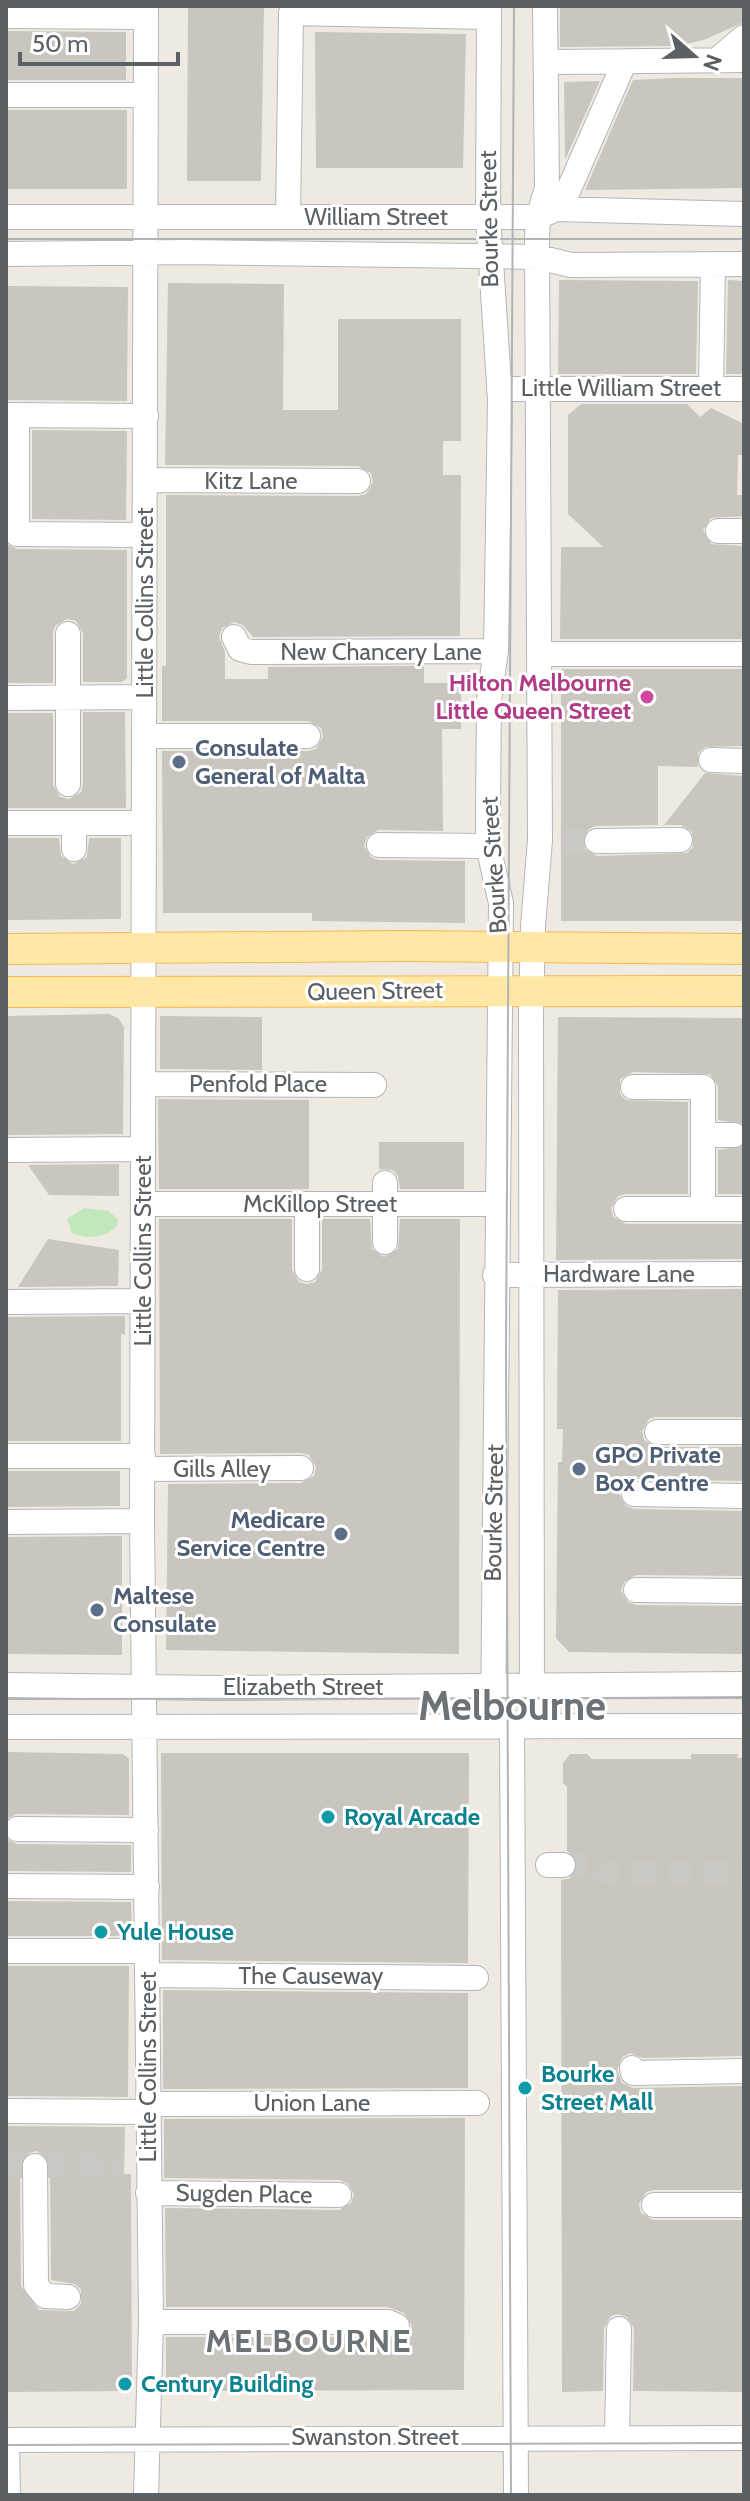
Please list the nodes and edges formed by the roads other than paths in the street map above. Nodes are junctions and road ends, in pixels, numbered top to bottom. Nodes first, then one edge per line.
1 (545, 6) edge
2 (146, 11) edge
3 (488, 12) edge
4 (6, 16) edge
5 (744, 37) edge
6 (717, 60) junction
7 (744, 60) edge
8 (625, 61) junction
9 (554, 62) dead end
10 (6, 95) edge
11 (145, 95) junction
12 (565, 198) dead end
13 (744, 214) edge
14 (488, 216) junction
15 (6, 217) edge
16 (145, 217) junction
17 (288, 217) junction
18 (538, 217) junction
19 (145, 252) junction
20 (6, 254) edge
21 (490, 257) junction
22 (538, 257) junction
23 (713, 264) junction
24 (744, 264) edge
25 (499, 389) junction
26 (538, 389) junction
27 (711, 389) junction
28 (744, 389) edge
29 (12, 415) edge
30 (146, 416) junction
31 (145, 480) junction
32 (358, 481) dead end
33 (718, 531) dead end
34 (744, 531) edge
35 (145, 535) junction
36 (68, 634) dead end
37 (253, 642) dead end
38 (496, 651) junction
39 (539, 654) junction
40 (744, 654) edge
41 (68, 697) junction
42 (144, 697) junction
43 (6, 698) edge
44 (144, 736) junction
45 (308, 736) dead end
46 (711, 760) dead end
47 (744, 761) edge
48 (68, 784) dead end
49 (6, 823) edge
50 (74, 823) junction
51 (144, 823) junction
52 (680, 840) dead end
53 (597, 841) tunnel mouth
54 (379, 845) dead end
55 (488, 846) junction
56 (74, 849) dead end
57 (500, 948) junction
58 (6, 949) edge
59 (532, 949) junction
60 (744, 949) edge
61 (143, 950) junction
62 (604, 950) junction
63 (605, 990) junction
64 (531, 991) junction
65 (744, 991) edge
66 (6, 992) edge
67 (501, 992) junction
68 (143, 994) junction
69 (143, 1084) junction
70 (374, 1085) dead end
71 (633, 1087) dead end
72 (703, 1135) junction
73 (734, 1135) dead end
74 (143, 1149) junction
75 (6, 1150) edge
76 (385, 1193) junction
77 (143, 1204) junction
78 (307, 1204) junction
79 (496, 1204) junction
80 (626, 1209) dead end
81 (703, 1209) junction
82 (744, 1209) edge
83 (385, 1242) dead end
84 (307, 1269) dead end
85 (530, 1274) junction
86 (744, 1274) edge
87 (495, 1275) junction
88 (143, 1301) junction
89 (6, 1302) edge
90 (657, 1432) dead end
91 (744, 1432) edge
92 (6, 1456) edge
93 (143, 1463) junction
94 (301, 1468) dead end
95 (634, 1494) dead end
96 (744, 1496) edge
97 (142, 1521) junction
98 (6, 1522) edge
99 (636, 1590) dead end
100 (744, 1591) edge
101 (493, 1684) junction
102 (532, 1684) junction
103 (744, 1684) edge
104 (6, 1685) edge
105 (146, 1685) junction
106 (512, 1726) junction
107 (744, 1726) edge
108 (6, 1727) edge
109 (146, 1727) junction
110 (17, 1829) dead end
111 (146, 1830) junction
112 (6, 1886) edge
113 (147, 1887) junction
114 (6, 1951) edge
115 (147, 1963) junction
116 (476, 1978) dead end
117 (632, 2068) dead end
118 (744, 2071) edge
119 (471, 2103) dead end
120 (148, 2108) junction
121 (6, 2111) edge
122 (35, 2166) dead end
123 (148, 2193) junction
124 (339, 2195) dead end
125 (654, 2205) dead end
126 (744, 2205) edge
127 (68, 2297) dead end
128 (151, 2322) junction
129 (397, 2326) dead end
130 (619, 2329) dead end
131 (148, 2437) junction
132 (515, 2437) junction
133 (617, 2438) junction
134 (744, 2438) edge
135 (6, 2440) edge
136 (8, 2495) edge
137 (146, 2495) edge
138 (516, 2495) edge

1 - 18 street, Bourke Street
2 - 4 street
2 - 11 street, Little Collins Street
3 - 14 street, Bourke Street
3 - 17 street
5 - 6 street
6 - 7 street
6 - 8 street
8 - 9 street
8 - 12 street
10 - 11 street
11 - 16 street, Little Collins Street
13 - 18 street, William Street
14 - 17 street, William Street
14 - 18 street, William Street
14 - 21 street, Bourke Street
15 - 16 street, William Street
16 - 17 street, William Street
16 - 19 street, Little Collins Street
18 - 22 street, Bourke Street
19 - 20 street, William Street
19 - 21 street, William Street
19 - 30 street, Little Collins Street
21 - 22 street, William Street
21 - 25 street, Bourke Street
22 - 23 street, William Street
22 - 26 street, Bourke Street
23 - 24 street, William Street
23 - 27 street
25 - 26 street, Little William Street
25 - 38 street, Bourke Street
26 - 27 street, Little William Street
26 - 39 street, Bourke Street
27 - 28 street, Little William Street
29 - 30 street
29 - 35 street
30 - 31 street, Little Collins Street
31 - 32 street, Kitz Lane
31 - 35 street, Little Collins Street
33 - 34 street
35 - 42 street, Little Collins Street
36 - 41 street
37 - 38 street, New Chancery Lane
38 - 55 street, Bourke Street
39 - 40 street
39 - 59 street, Bourke Street
41 - 42 street
41 - 43 street
41 - 48 street
42 - 44 street, Little Collins Street
44 - 45 street
44 - 51 street, Little Collins Street
46 - 47 street
49 - 50 street
50 - 51 street
50 - 56 street
51 - 61 street, Little Collins Street
52 - 53 street
54 - 55 street
55 - 57 street, Bourke Street
57 - 59 main road, Queen Street
57 - 61 main road, Queen Street
57 - 67 street, Bourke Street
58 - 61 main road, Queen Street
59 - 62 main road, Queen Street
59 - 64 street, Bourke Street
60 - 62 main road, Queen Street
61 - 68 street, Little Collins Street
62 - 63 main road
63 - 64 main road, Queen Street
63 - 65 main road, Queen Street
64 - 67 main road, Queen Street
64 - 85 street, Bourke Street
66 - 68 main road, Queen Street
67 - 68 main road, Queen Street
67 - 79 street, Bourke Street
68 - 69 street, Little Collins Street
69 - 70 street, Penfold Place
69 - 74 street, Little Collins Street
71 - 72 street
72 - 73 street
72 - 81 street
74 - 75 street
74 - 77 street, Little Collins Street
76 - 78 street, McKillop Street
76 - 79 street, McKillop Street
76 - 83 street
77 - 78 street, McKillop Street
77 - 88 street, Little Collins Street
78 - 84 street
79 - 87 street, Bourke Street
80 - 81 street
81 - 82 street
85 - 86 street, Hardware Lane
85 - 87 street, Hardware Lane
85 - 102 street, Bourke Street
87 - 101 street, Bourke Street
88 - 89 street
88 - 93 street, Little Collins Street
90 - 91 street
92 - 93 street, Gills Alley
93 - 94 street, Gills Alley
93 - 97 street, Little Collins Street
95 - 96 street
97 - 98 street
97 - 105 street, Little Collins Street
99 - 100 street
101 - 102 street, Elizabeth Street
101 - 105 street, Elizabeth Street
101 - 106 street, Bourke Street
102 - 103 street, Elizabeth Street
102 - 106 street, Bourke Street
104 - 105 street, Elizabeth Street
105 - 109 street, Little Collins Street
106 - 107 street, Elizabeth Street
106 - 109 street, Elizabeth Street
106 - 132 street
108 - 109 street, Elizabeth Street
109 - 111 street, Little Collins Street
110 - 111 street
111 - 113 street, Little Collins Street
112 - 113 street
113 - 115 street, Little Collins Street
114 - 115 street, The Causeway
115 - 116 street, The Causeway
115 - 120 street, Little Collins Street
117 - 118 street
119 - 120 street, Union Lane
120 - 121 street, Union Lane
120 - 123 street, Little Collins Street
122 - 127 street
123 - 124 street, Sugden Place
123 - 128 street, Little Collins Street
125 - 126 street
128 - 129 street
128 - 131 street, Little Collins Street
130 - 133 street
131 - 132 street, Swanston Street
131 - 135 street, Swanston Street
131 - 137 street, Little Collins Street
132 - 133 street, Swanston Street
132 - 138 street
133 - 134 street, Swanston Street
135 - 136 street

